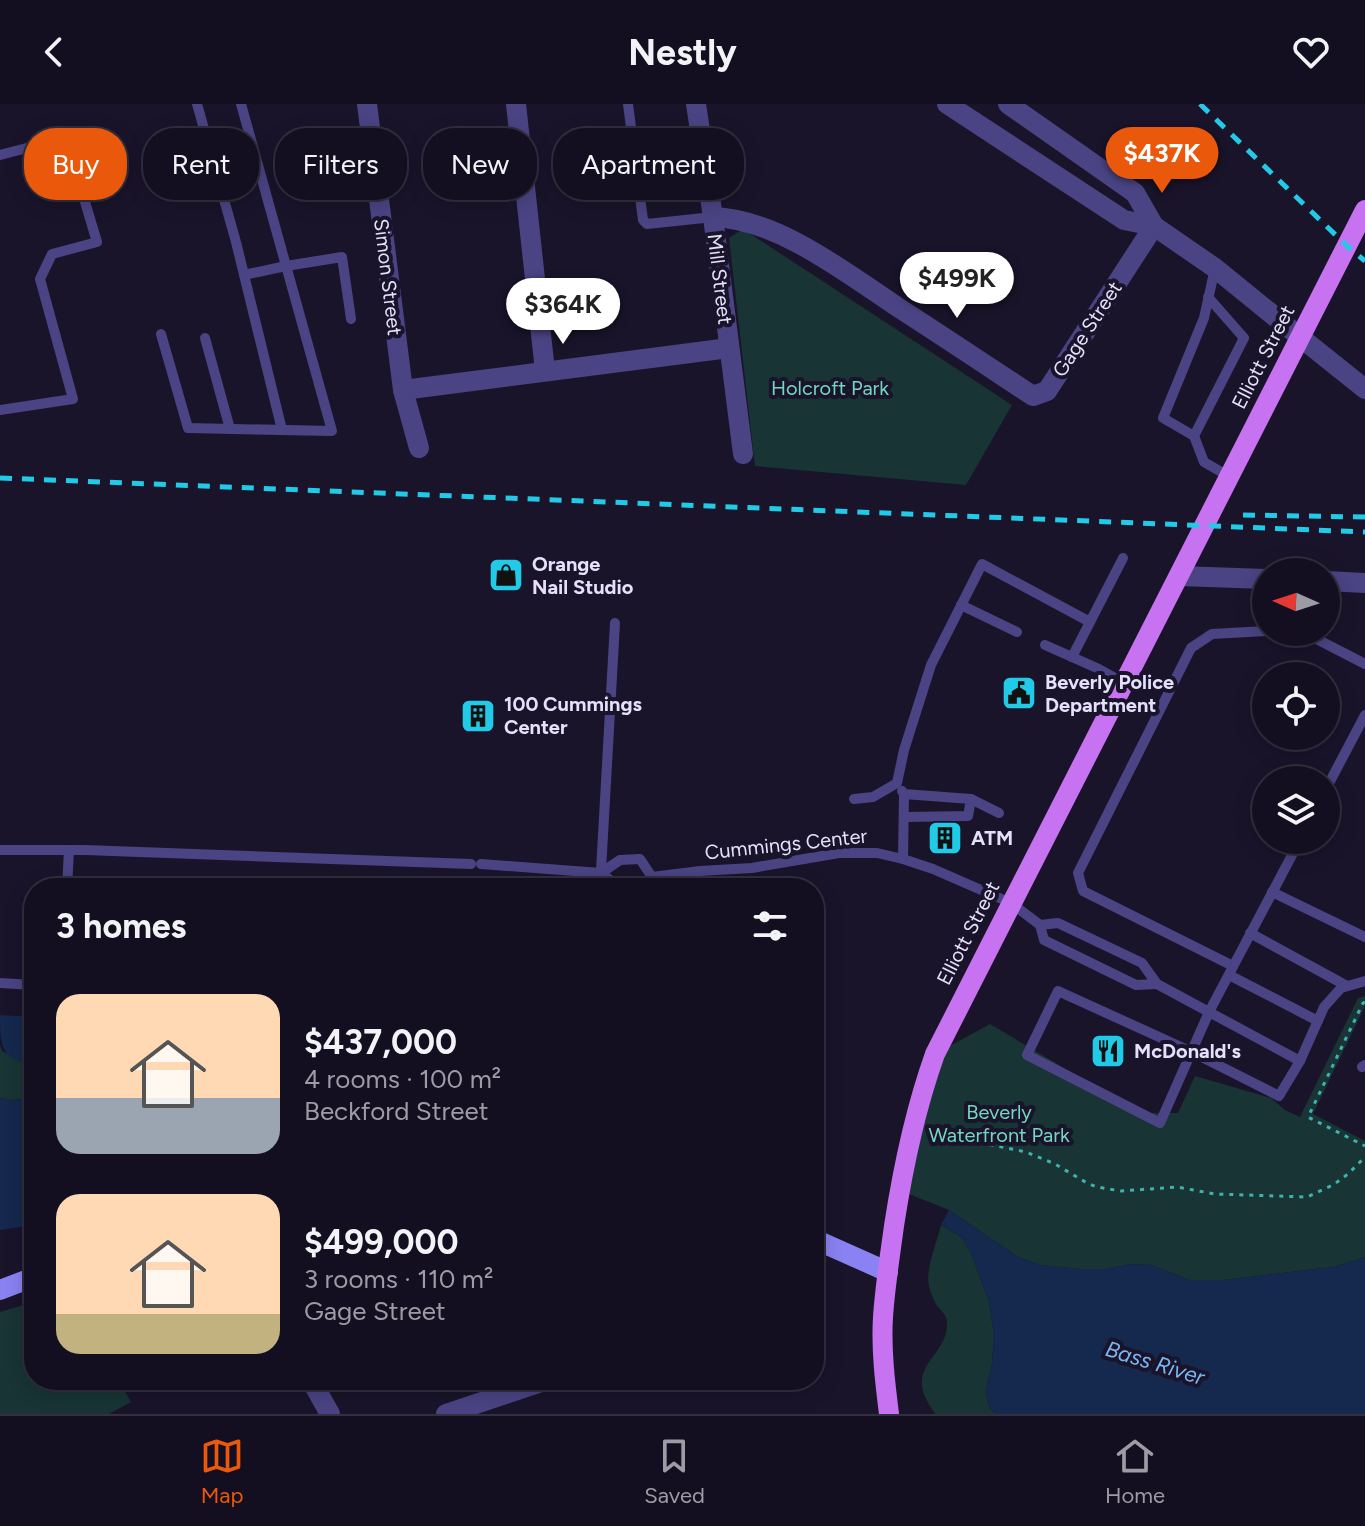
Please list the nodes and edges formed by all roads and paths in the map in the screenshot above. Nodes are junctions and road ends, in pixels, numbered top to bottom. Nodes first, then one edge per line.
1 (197, 104) edge
2 (241, 104) edge
3 (367, 104) edge
4 (516, 104) edge
5 (628, 104) edge
6 (696, 104) edge
7 (947, 104) edge
8 (1008, 104) edge
9 (0, 155) edge
10 (713, 217) junction
11 (1362, 223) edge
12 (1154, 226) junction
13 (286, 266) junction
14 (1215, 268) junction
15 (244, 275) junction
16 (1208, 297) junction
17 (351, 319) dead end
18 (161, 334) dead end
19 (1300, 337) junction
20 (205, 338) dead end
21 (729, 348) junction
22 (545, 371) junction
23 (1365, 389) edge
24 (403, 390) junction
25 (0, 410) edge
26 (230, 429) junction
27 (282, 430) junction
28 (1194, 436) junction
29 (419, 448) dead end
30 (743, 454) dead end
31 (1230, 477) junction
32 (1123, 558) dead end
33 (1179, 576) junction
34 (1252, 579) edge
35 (1340, 582) edge
36 (1365, 583) edge
37 (961, 605) junction
38 (1090, 622) junction
39 (615, 623) dead end
40 (1017, 632) dead end
41 (1252, 632) edge
42 (1045, 645) dead end
43 (1330, 646) edge
44 (1072, 657) junction
45 (1365, 664) edge
46 (1124, 683) junction
47 (1365, 715) edge
48 (1338, 766) edge
49 (897, 783) junction
50 (904, 794) junction
51 (854, 799) dead end
52 (971, 799) junction
53 (999, 813) dead end
54 (905, 817) junction
55 (0, 850) edge
56 (69, 850) junction
57 (1292, 854) edge
58 (903, 859) junction
59 (601, 873) junction
60 (652, 877) joint
61 (68, 878) edge
62 (601, 878) edge
63 (608, 878) edge
64 (1272, 892) junction
65 (1011, 903) junction
66 (1040, 925) junction
67 (1250, 933) junction
68 (1365, 937) edge
69 (1231, 971) junction
70 (1365, 981) edge
71 (0, 983) edge
72 (24, 984) edge
73 (1157, 984) junction
74 (1347, 986) junction
75 (1365, 1002) edge
76 (1209, 1012) junction
77 (1318, 1021) junction
78 (1192, 1052) junction
79 (1300, 1061) junction
80 (914, 1121) junction
81 (1365, 1146) edge
82 (1365, 1157) edge
83 (824, 1243) edge
84 (888, 1272) junction
85 (24, 1281) edge
86 (0, 1290) edge
87 (317, 1390) edge
88 (517, 1390) edge
89 (330, 1414) edge
90 (446, 1414) edge
91 (889, 1414) edge

1 - 15 lane
2 - 13 lane
3 - 24 street, Simon Street
4 - 22 street
5 - 10 lane
6 - 10 street, Mill Street
7 - 12 street
8 - 12 street
9 - 25 lane
10 - 12 street, Gage Street
10 - 21 street, Mill Street
11 - 19 main road, Elliott Street
12 - 14 street
13 - 15 lane
13 - 17 lane
13 - 27 lane
14 - 16 lane
14 - 19 street
15 - 27 lane
16 - 28 lane
16 - 28 lane
18 - 26 lane
19 - 23 street
19 - 31 main road, Elliott Street
20 - 26 lane
21 - 22 street
21 - 30 street, Mill Street
22 - 24 street
24 - 29 street, Simon Street
26 - 27 lane
28 - 31 lane
31 - 33 main road, Elliott Street
32 - 38 lane
33 - 34 street
33 - 46 main road, Elliott Street
35 - 36 street
37 - 38 lane
37 - 40 lane
37 - 49 lane
38 - 44 lane
39 - 59 lane
41 - 69 lane
42 - 44 lane
43 - 45 lane
44 - 46 lane
46 - 65 main road, Elliott Street
47 - 48 lane
49 - 50 lane
49 - 51 lane
50 - 52 lane
50 - 54 lane
52 - 53 lane
52 - 54 lane
54 - 58 lane
55 - 56 lane
56 - 59 lane
56 - 61 lane
57 - 64 lane
58 - 60 lane, Cummings Center
58 - 65 lane, Cummings Center
59 - 60 lane
59 - 62 lane
59 - 63 lane, Cummings Center
64 - 67 lane
64 - 68 lane
65 - 66 lane, Cummings Center
65 - 80 main road, Elliott Street
66 - 73 lane
66 - 73 lane, Cummings Center
67 - 69 lane
67 - 74 lane
69 - 76 lane
69 - 77 lane
70 - 74 lane
71 - 72 lane
73 - 76 lane
74 - 77 lane
75 - 81 path
76 - 78 lane
76 - 79 lane
77 - 79 lane
78 - 78 lane
78 - 79 lane
80 - 82 path
80 - 84 main road, Elliott Street
83 - 84 main road
84 - 91 main road, Elliott Street
85 - 86 main road
87 - 89 street
88 - 90 street

